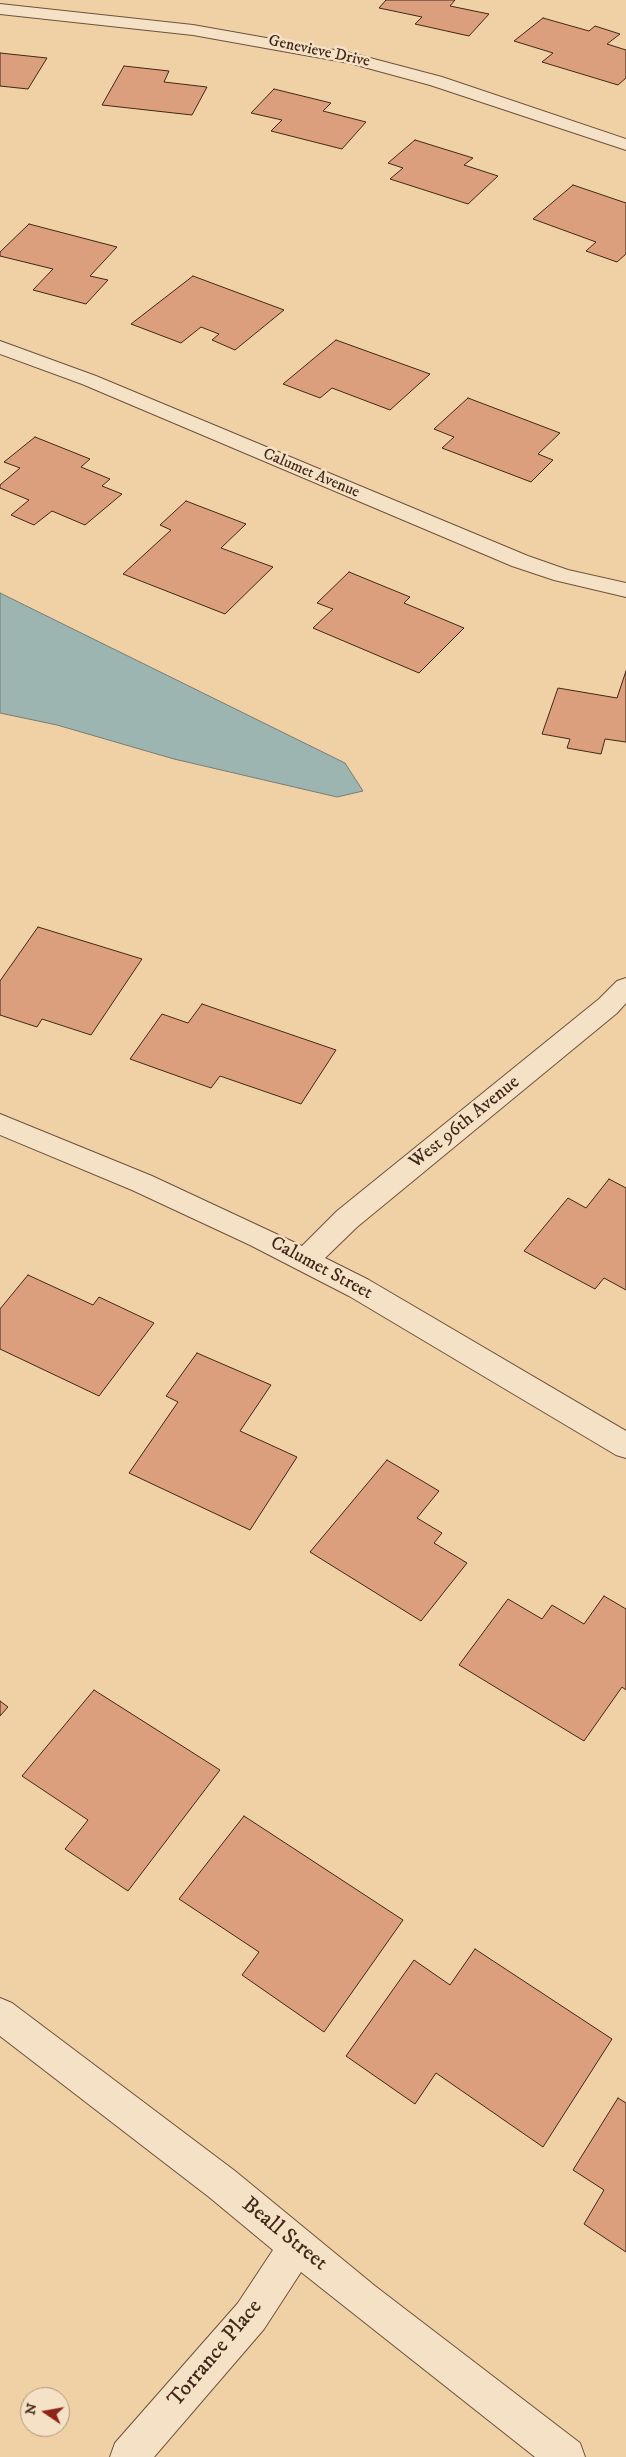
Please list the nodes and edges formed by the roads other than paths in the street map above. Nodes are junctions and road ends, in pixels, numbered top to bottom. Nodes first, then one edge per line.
1 (0, 9) edge
2 (626, 145) edge
3 (0, 347) edge
4 (626, 590) edge
5 (626, 987) edge
6 (0, 1124) edge
7 (306, 1260) junction
8 (626, 1446) edge
9 (0, 2015) edge
10 (297, 2246) junction
11 (129, 2457) edge
12 (566, 2457) edge

1 - 2 street, Genevieve Drive
3 - 4 street, Calumet Avenue
5 - 7 street, West 96th Avenue
6 - 7 street, Calumet Street
7 - 8 street, Calumet Street
9 - 10 street, Beall Street
10 - 11 street, Torrance Place
10 - 12 street, Beall Street

